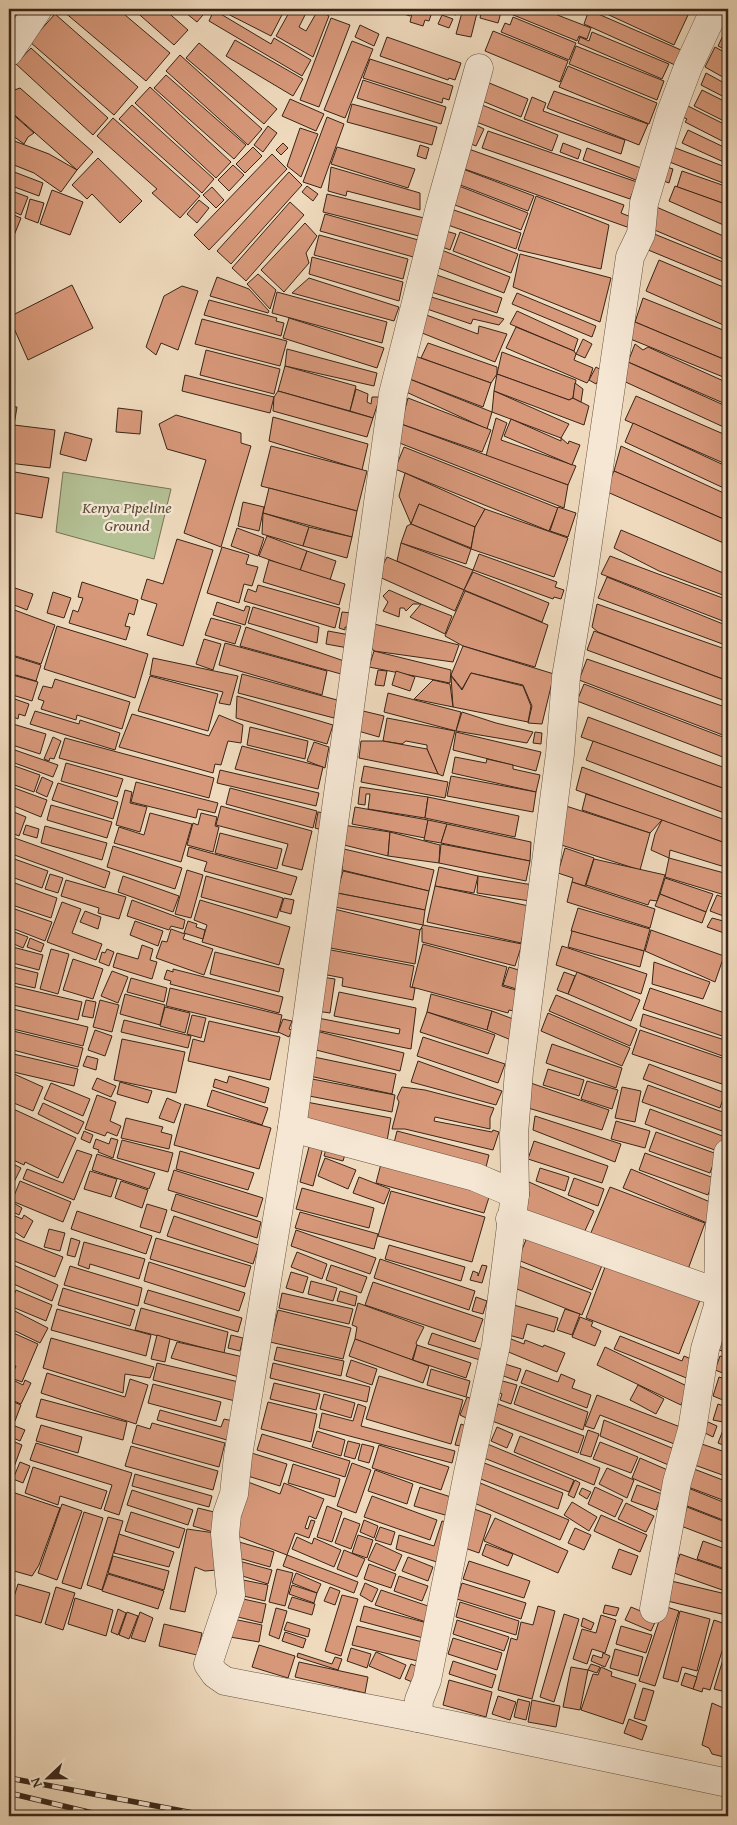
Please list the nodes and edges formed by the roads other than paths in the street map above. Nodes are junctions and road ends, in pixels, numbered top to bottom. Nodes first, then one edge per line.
1 (38, 9) edge
2 (715, 9) edge
3 (9, 52) edge
4 (479, 68) dead end
5 (292, 1128) junction
6 (728, 1153) edge
7 (513, 1207) junction
8 (723, 1293) edge
9 (654, 1609) dead end
10 (418, 1718) junction
11 (728, 1783) edge

1 - 3 street
2 - 7 street
4 - 5 street
5 - 7 street
5 - 10 street
6 - 8 street
7 - 8 street
7 - 10 street
8 - 9 street
10 - 11 street

